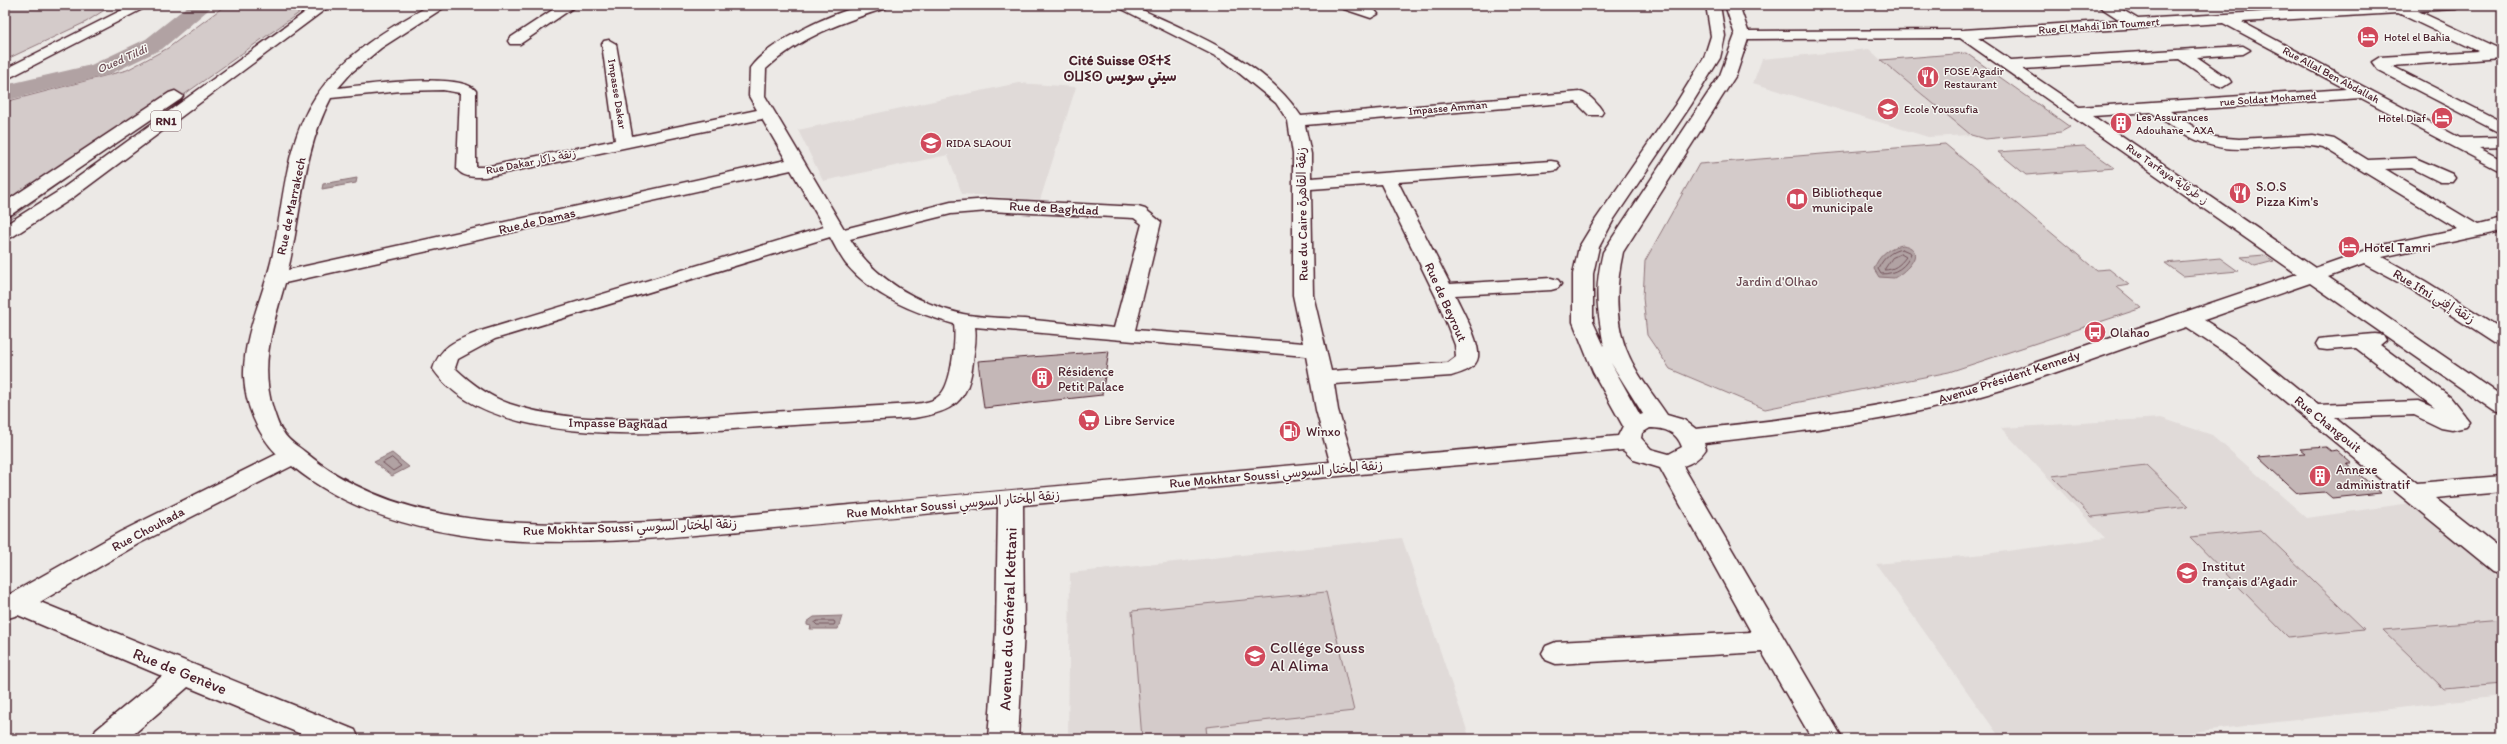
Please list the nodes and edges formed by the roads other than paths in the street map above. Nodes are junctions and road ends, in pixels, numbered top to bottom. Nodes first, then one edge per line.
1 (143, 5) edge
2 (301, 5) edge
3 (324, 5) edge
4 (441, 5) edge
5 (570, 5) edge
6 (1121, 5) edge
7 (1346, 5) edge
8 (1713, 5) edge
9 (1732, 5) edge
10 (2104, 5) edge
11 (2456, 5) edge
12 (869, 7) edge
13 (2400, 8) junction
14 (1371, 14) dead end
15 (2224, 18) junction
16 (2136, 24) junction
17 (1964, 34) junction
18 (1742, 35) junction
19 (515, 41) dead end
20 (609, 44) dead end
21 (2243, 50) dead end
22 (2182, 54) junction
23 (2500, 55) edge
24 (2009, 65) junction
25 (5, 75) edge
26 (2223, 82) dead end
27 (2364, 93) junction
28 (326, 94) junction
29 (2153, 106) junction
30 (1595, 112) dead end
31 (2076, 112) junction
32 (767, 114) junction
33 (1296, 121) junction
34 (2502, 129) edge
35 (2502, 142) edge
36 (624, 143) junction
37 (2457, 144) junction
38 (797, 163) junction
39 (1551, 166) dead end
40 (2502, 167) edge
41 (1387, 178) junction
42 (2446, 178) dead end
43 (1302, 184) junction
44 (5, 210) edge
45 (2486, 229) edge
46 (5, 233) edge
47 (837, 233) junction
48 (2365, 256) junction
49 (2311, 274) junction
50 (276, 279) junction
51 (1551, 284) dead end
52 (1442, 290) junction
53 (2188, 319) junction
54 (963, 320) junction
55 (1123, 335) junction
56 (2404, 338) junction
57 (2502, 338) edge
58 (2360, 341) junction
59 (2327, 344) dead end
60 (1316, 350) junction
61 (1322, 378) junction
62 (2502, 406) edge
63 (2313, 412) junction
64 (1659, 421) junction
65 (1631, 434) junction
66 (1692, 437) junction
67 (295, 455) junction
68 (1669, 462) junction
69 (1343, 467) junction
70 (2502, 484) edge
71 (2412, 492) junction
72 (1011, 498) junction
73 (2502, 565) edge
74 (11, 607) edge
75 (1770, 641) junction
76 (1556, 653) dead end
77 (185, 673) junction
78 (107, 739) edge
79 (344, 739) edge
80 (1003, 739) edge
81 (1828, 739) edge

1 - 25 main road
2 - 44 main road, RN1
3 - 46 main road, RN1
4 - 28 main road, Rue de Marrakech
5 - 19 main road
6 - 33 main road, Rue du Caire زنقة القاهرة
7 - 14 main road
8 - 65 main road
9 - 18 main road
10 - 16 main road
11 - 13 main road, Rue El Mahdi Ibn Toumert
12 - 32 main road
13 - 15 main road, Rue El Mahdi Ibn Toumert
13 - 23 main road
15 - 16 main road, Rue El Mahdi Ibn Toumert
15 - 27 main road, Rue Allal Ben Abdallah
16 - 17 main road, Rue El Mahdi Ibn Toumert
17 - 18 main road, Rue El Mahdi Ibn Toumert
17 - 24 main road, Rue Tarfaya ز. طرفاية
18 - 64 main road
20 - 36 main road, Impasse Dakar
21 - 22 main road
22 - 24 main road
22 - 26 main road
23 - 34 main road
24 - 31 main road, Rue Tarfaya ز. طرفاية
27 - 29 main road, rue Soldat Mohamed
27 - 37 main road, Rue Allal Ben Abdallah
28 - 36 main road, Rue Dakar زنقة داكار
28 - 50 main road, Rue de Marrakech
29 - 31 main road, rue Soldat Mohamed
29 - 45 main road
30 - 33 main road, Impasse Amman
31 - 49 main road, Rue Tarfaya ز. طرفاية
32 - 36 main road, Rue Dakar زنقة داكار
32 - 38 main road
33 - 43 main road, Rue du Caire زنقة القاهرة
35 - 37 main road
37 - 40 main road, Rue Allal Ben Abdallah
38 - 47 main road
38 - 50 main road, Rue de Damas
39 - 41 main road
41 - 43 main road
41 - 52 main road, Rue de Beyrout
42 - 45 main road
43 - 60 main road, Rue du Caire زنقة القاهرة
45 - 48 main road, Avenue Président Kennedy
47 - 54 main road
47 - 54 main road, Impasse Baghdad
47 - 55 main road, Rue de Baghdad
48 - 49 main road, Avenue Président Kennedy
48 - 57 main road, Rue Ifni زنقة إفني
49 - 53 main road, Avenue Président Kennedy
49 - 56 main road, Rue Tarfaya ز. طرفاية
50 - 67 main road, Rue de Marrakech
51 - 52 main road
52 - 61 main road, Rue de Beyrout
53 - 63 main road, Rue Changouit
53 - 66 main road, Avenue Président Kennedy
54 - 55 main road
55 - 60 main road
56 - 58 main road
56 - 62 main road, Rue Tarfaya ز. طرفاية
58 - 59 main road
58 - 63 main road
60 - 61 main road, Rue du Caire زنقة القاهرة
61 - 69 main road, Rue du Caire زنقة القاهرة
63 - 71 main road, Rue Changouit
64 - 65 main road
64 - 66 main road
65 - 68 main road
65 - 69 main road, Rue Mokhtar Soussi زنقة المختار السوسي
66 - 68 main road
67 - 72 main road, Rue Mokhtar Soussi زنقة المختار السوسي
67 - 74 main road, Rue Chouhada
68 - 75 main road
69 - 72 main road, Rue Mokhtar Soussi زنقة المختار السوسي
70 - 71 main road
71 - 73 main road, Rue Changouit
72 - 80 main road, Avenue du Général Kettani
74 - 77 main road, Rue de Genève
75 - 76 main road
75 - 81 main road
77 - 78 main road
77 - 79 main road, Rue de Genève

